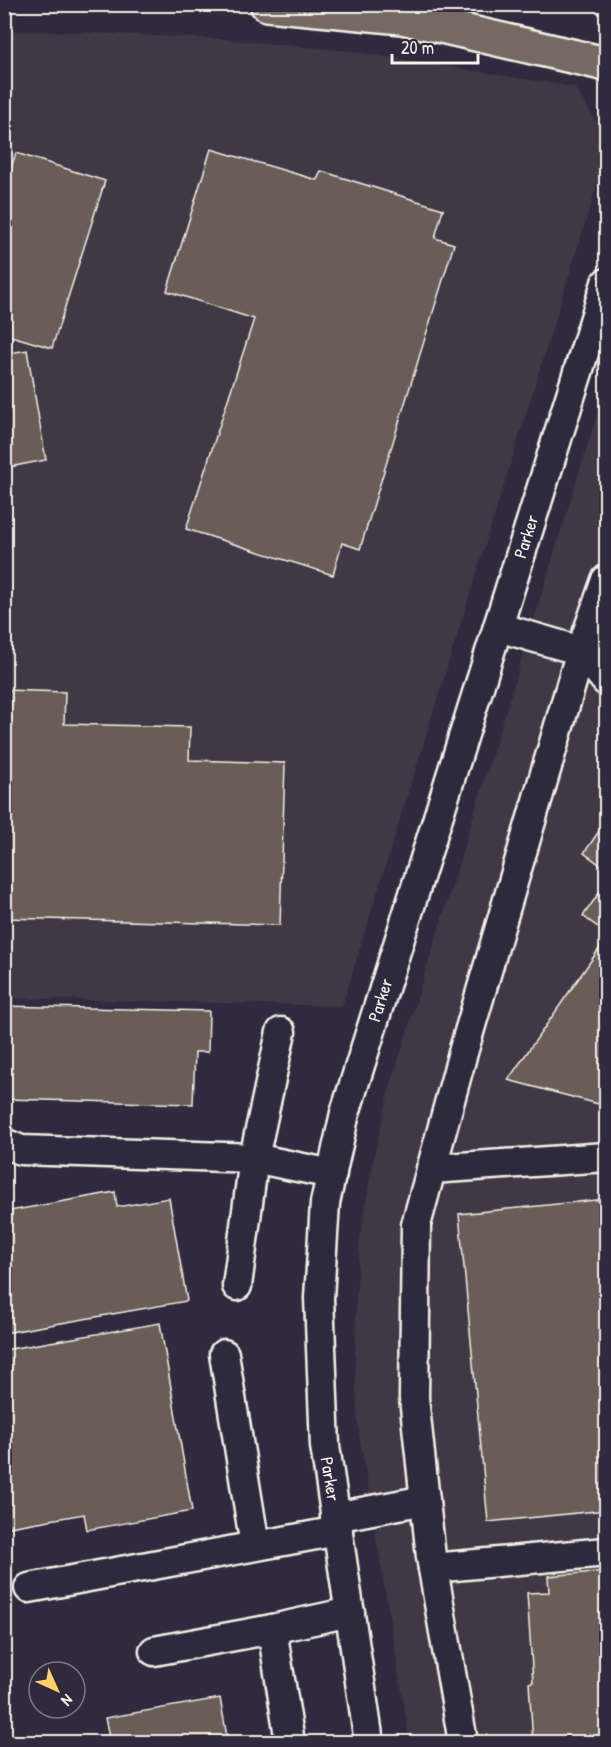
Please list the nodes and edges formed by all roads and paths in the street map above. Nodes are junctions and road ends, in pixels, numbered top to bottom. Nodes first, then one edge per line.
1 (267, 4) edge
2 (606, 64) edge
3 (606, 283) edge
4 (606, 580) edge
5 (498, 627) junction
6 (594, 651) edge
7 (606, 681) edge
8 (281, 1032) dead end
9 (4, 1143) edge
10 (606, 1157) edge
11 (254, 1158) junction
12 (431, 1169) junction
13 (332, 1174) junction
14 (237, 1286) dead end
15 (224, 1354) dead end
16 (425, 1500) junction
17 (337, 1524) junction
18 (255, 1546) junction
19 (606, 1552) edge
20 (433, 1568) junction
21 (29, 1588) dead end
22 (350, 1612) junction
23 (272, 1629) junction
24 (154, 1651) dead end
25 (290, 1743) edge
26 (369, 1743) edge
27 (463, 1743) edge

1 - 2 main road
3 - 5 street, Parker
4 - 6 street
5 - 6 street
5 - 13 street, Parker
6 - 7 street
6 - 12 street
8 - 11 street
9 - 11 street
10 - 12 street
11 - 13 street
11 - 14 street
12 - 16 street
13 - 17 street, Parker
15 - 18 street
16 - 17 street
16 - 20 street
17 - 18 street
17 - 22 street, Parker
18 - 21 street
19 - 20 street
20 - 27 street
22 - 23 street
22 - 26 street, Parker
23 - 24 street
23 - 25 street

